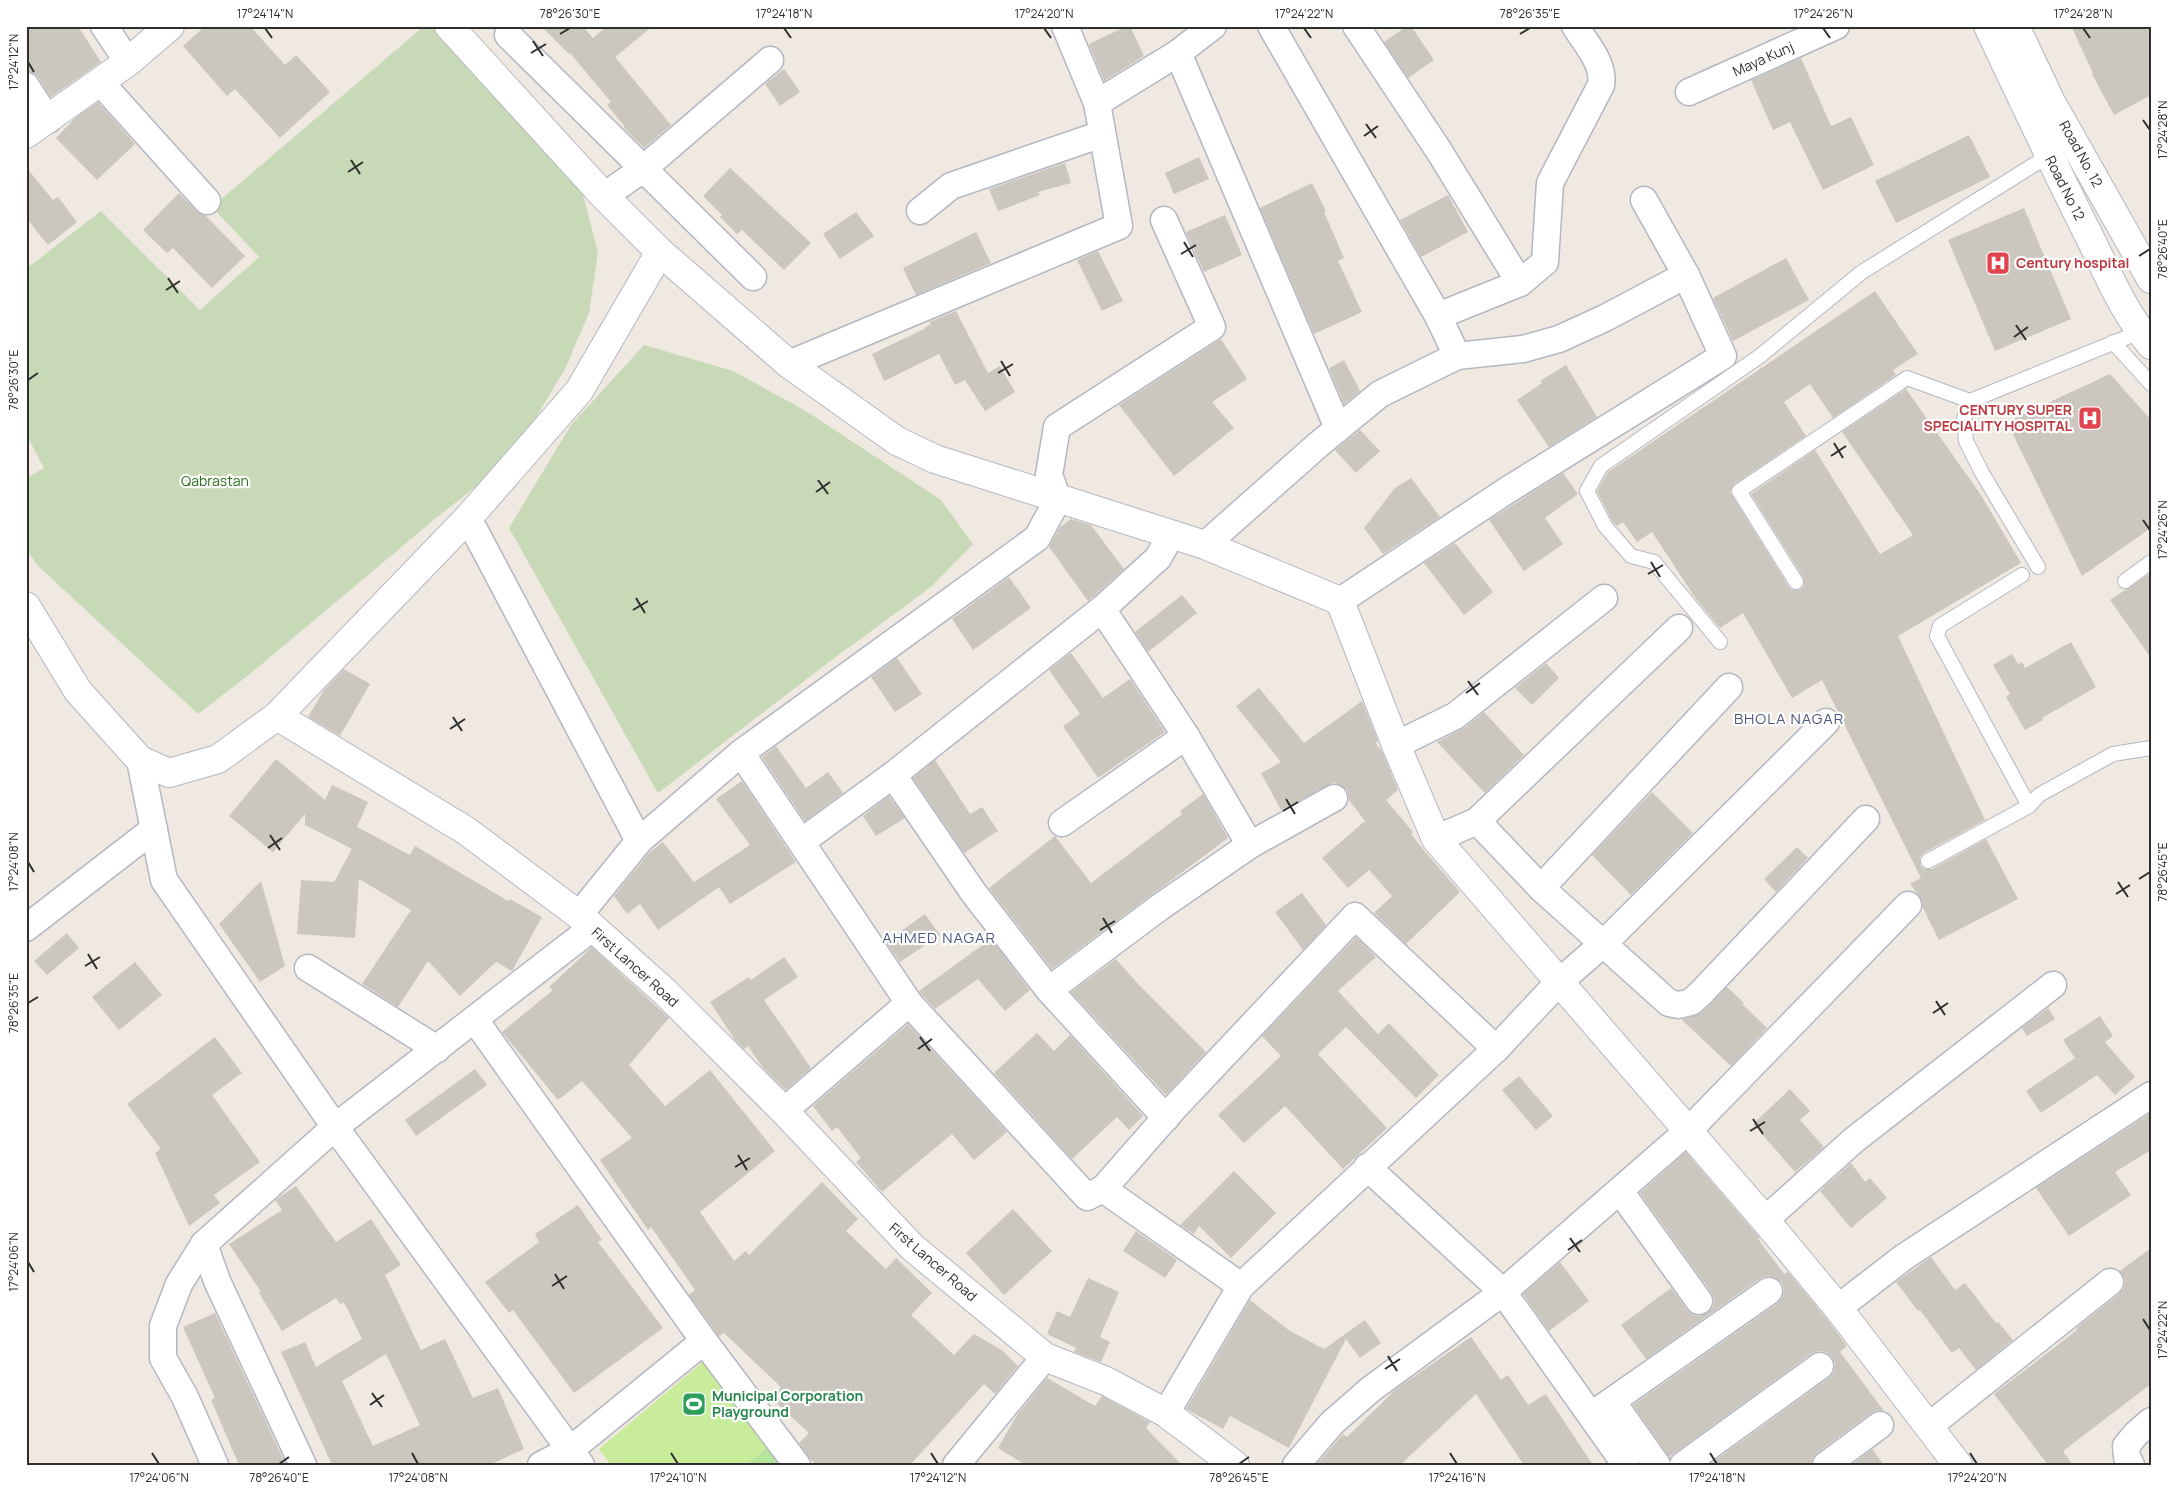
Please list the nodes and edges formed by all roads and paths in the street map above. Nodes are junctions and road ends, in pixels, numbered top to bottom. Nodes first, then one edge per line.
1 (104, 26) edge
2 (170, 26) edge
3 (450, 26) edge
4 (1065, 26) edge
5 (1213, 26) edge
6 (1271, 26) edge
7 (1356, 26) edge
8 (1575, 26) edge
9 (1836, 26) edge
10 (1988, 26) edge
11 (2015, 26) edge
12 (508, 35) dead end
13 (1178, 53) junction
14 (770, 60) dead end
15 (128, 62) junction
16 (100, 82) junction
17 (26, 86) edge
18 (1689, 92) dead end
19 (1096, 103) junction
20 (2040, 107) junction
21 (37, 127) edge
22 (1102, 134) junction
23 (2048, 156) junction
24 (643, 169) junction
25 (604, 196) junction
26 (1644, 200) dead end
27 (207, 201) dead end
28 (920, 211) dead end
29 (1164, 220) dead end
30 (660, 252) junction
31 (1686, 275) junction
32 (753, 277) dead end
33 (2151, 279) edge
34 (1520, 283) junction
35 (1438, 316) junction
36 (2145, 338) edge
37 (2113, 342) junction
38 (1458, 356) junction
39 (790, 364) junction
40 (2151, 384) edge
41 (1970, 401) junction
42 (1338, 428) junction
43 (1058, 499) junction
44 (468, 518) junction
45 (1171, 535) junction
46 (1205, 545) junction
47 (2151, 562) edge
48 (2038, 567) dead end
49 (2022, 574) dead end
50 (2125, 581) dead end
51 (1796, 582) dead end
52 (1604, 598) dead end
53 (1340, 601) junction
54 (26, 606) edge
55 (1102, 609) junction
56 (1679, 628) dead end
57 (1720, 642) dead end
58 (1729, 687) dead end
59 (277, 716) junction
60 (1826, 722) dead end
61 (1186, 736) junction
62 (1396, 745) junction
63 (2151, 748) edge
64 (741, 753) junction
65 (140, 760) junction
66 (893, 775) junction
67 (1334, 798) dead end
68 (2029, 806) junction
69 (1866, 820) dead end
70 (1477, 821) junction
71 (1062, 823) dead end
72 (154, 829) junction
73 (1436, 839) junction
74 (639, 841) junction
75 (801, 842) junction
76 (1250, 845) junction
77 (1928, 861) dead end
78 (1541, 888) junction
79 (1908, 905) dead end
80 (586, 922) junction
81 (26, 928) edge
82 (1604, 943) junction
83 (308, 968) dead end
84 (1558, 983) junction
85 (2053, 985) dead end
86 (1049, 990) junction
87 (910, 1003) junction
88 (475, 1020) junction
89 (437, 1049) junction
90 (1496, 1049) junction
91 (2151, 1095) edge
92 (784, 1111) junction
93 (1166, 1118) junction
94 (335, 1127) junction
95 (1689, 1130) junction
96 (1367, 1167) junction
97 (1103, 1189) junction
98 (1620, 1190) junction
99 (1766, 1220) junction
100 (204, 1244) junction
101 (2110, 1282) dead end
102 (1241, 1286) junction
103 (1769, 1291) dead end
104 (1503, 1292) junction
105 (1699, 1301) dead end
106 (1838, 1308) junction
107 (704, 1341) junction
108 (1045, 1357) junction
109 (1820, 1366) dead end
110 (1602, 1408) junction
111 (1166, 1413) junction
112 (2151, 1421) edge
113 (1880, 1425) dead end
114 (1929, 1426) junction
115 (1627, 1452) edge
116 (576, 1457) edge
117 (215, 1465) edge
118 (304, 1465) edge
119 (541, 1465) edge
120 (797, 1465) edge
121 (956, 1465) edge
122 (1235, 1465) edge
123 (1296, 1465) edge
124 (1657, 1465) edge
125 (1683, 1465) edge
126 (1826, 1465) edge
127 (1958, 1465) edge
128 (2131, 1465) edge

1 - 15 street
2 - 15 street
3 - 25 street
4 - 19 street
5 - 13 street
6 - 35 street
7 - 34 street
8 - 34 street
9 - 18 street, Maya Kunj
10 - 20 street, Road No 12
11 - 20 street, Road No. 12
12 - 24 street
13 - 19 street
13 - 42 street
14 - 24 street
15 - 16 street
16 - 21 street
16 - 27 street
17 - 21 street
19 - 22 street
20 - 23 street, Road No 12
20 - 33 street, Road No. 12
22 - 28 street
22 - 39 street
23 - 36 street, Road No 12
23 - 57 lane
24 - 25 street
24 - 32 street
25 - 30 street
26 - 31 street
29 - 43 street
30 - 39 street
30 - 44 street
31 - 38 street
31 - 53 street
34 - 35 street
35 - 38 street
36 - 37 lane
37 - 40 lane
37 - 41 lane
38 - 42 street
39 - 43 street
41 - 48 lane
41 - 51 lane
42 - 46 street
43 - 45 street
43 - 64 street
44 - 59 street
44 - 74 street
45 - 46 street
45 - 55 street
46 - 53 street
47 - 50 lane
49 - 68 lane
52 - 62 street
53 - 62 street
54 - 65 street
55 - 61 street
55 - 66 street
56 - 70 street
58 - 78 street
59 - 65 street
59 - 80 street, First Lancer Road
60 - 82 street
61 - 71 street
61 - 76 street
62 - 73 street
63 - 68 lane
64 - 74 street
64 - 75 street
65 - 72 street
66 - 75 street
66 - 86 street
67 - 76 street
68 - 77 lane
69 - 82 street
70 - 73 street
70 - 78 street
72 - 81 street
72 - 94 street
73 - 84 street
74 - 80 street
75 - 87 street
76 - 86 street
78 - 82 street
79 - 95 street
80 - 88 street
80 - 92 street, First Lancer Road
82 - 84 street
83 - 89 street
84 - 90 street
84 - 95 street
85 - 99 street
86 - 93 street
87 - 92 street
87 - 97 street
88 - 89 street
88 - 107 street
89 - 94 street
90 - 93 street
90 - 96 street
91 - 106 street
92 - 108 street, First Lancer Road
93 - 97 street
94 - 100 street
94 - 116 street
95 - 98 street
95 - 99 street
96 - 102 street
96 - 104 street
97 - 102 street
98 - 104 street
98 - 105 street
99 - 106 street
100 - 117 street
100 - 118 street
101 - 114 street
102 - 111 street
103 - 110 street
104 - 110 street
104 - 123 street
106 - 114 street
107 - 116 street
107 - 120 street
108 - 111 street, First Lancer Road
108 - 121 street
109 - 125 street
110 - 115 street
111 - 122 street, First Lancer Road
112 - 128 street
113 - 126 street
114 - 127 street
115 - 124 street
116 - 119 street

